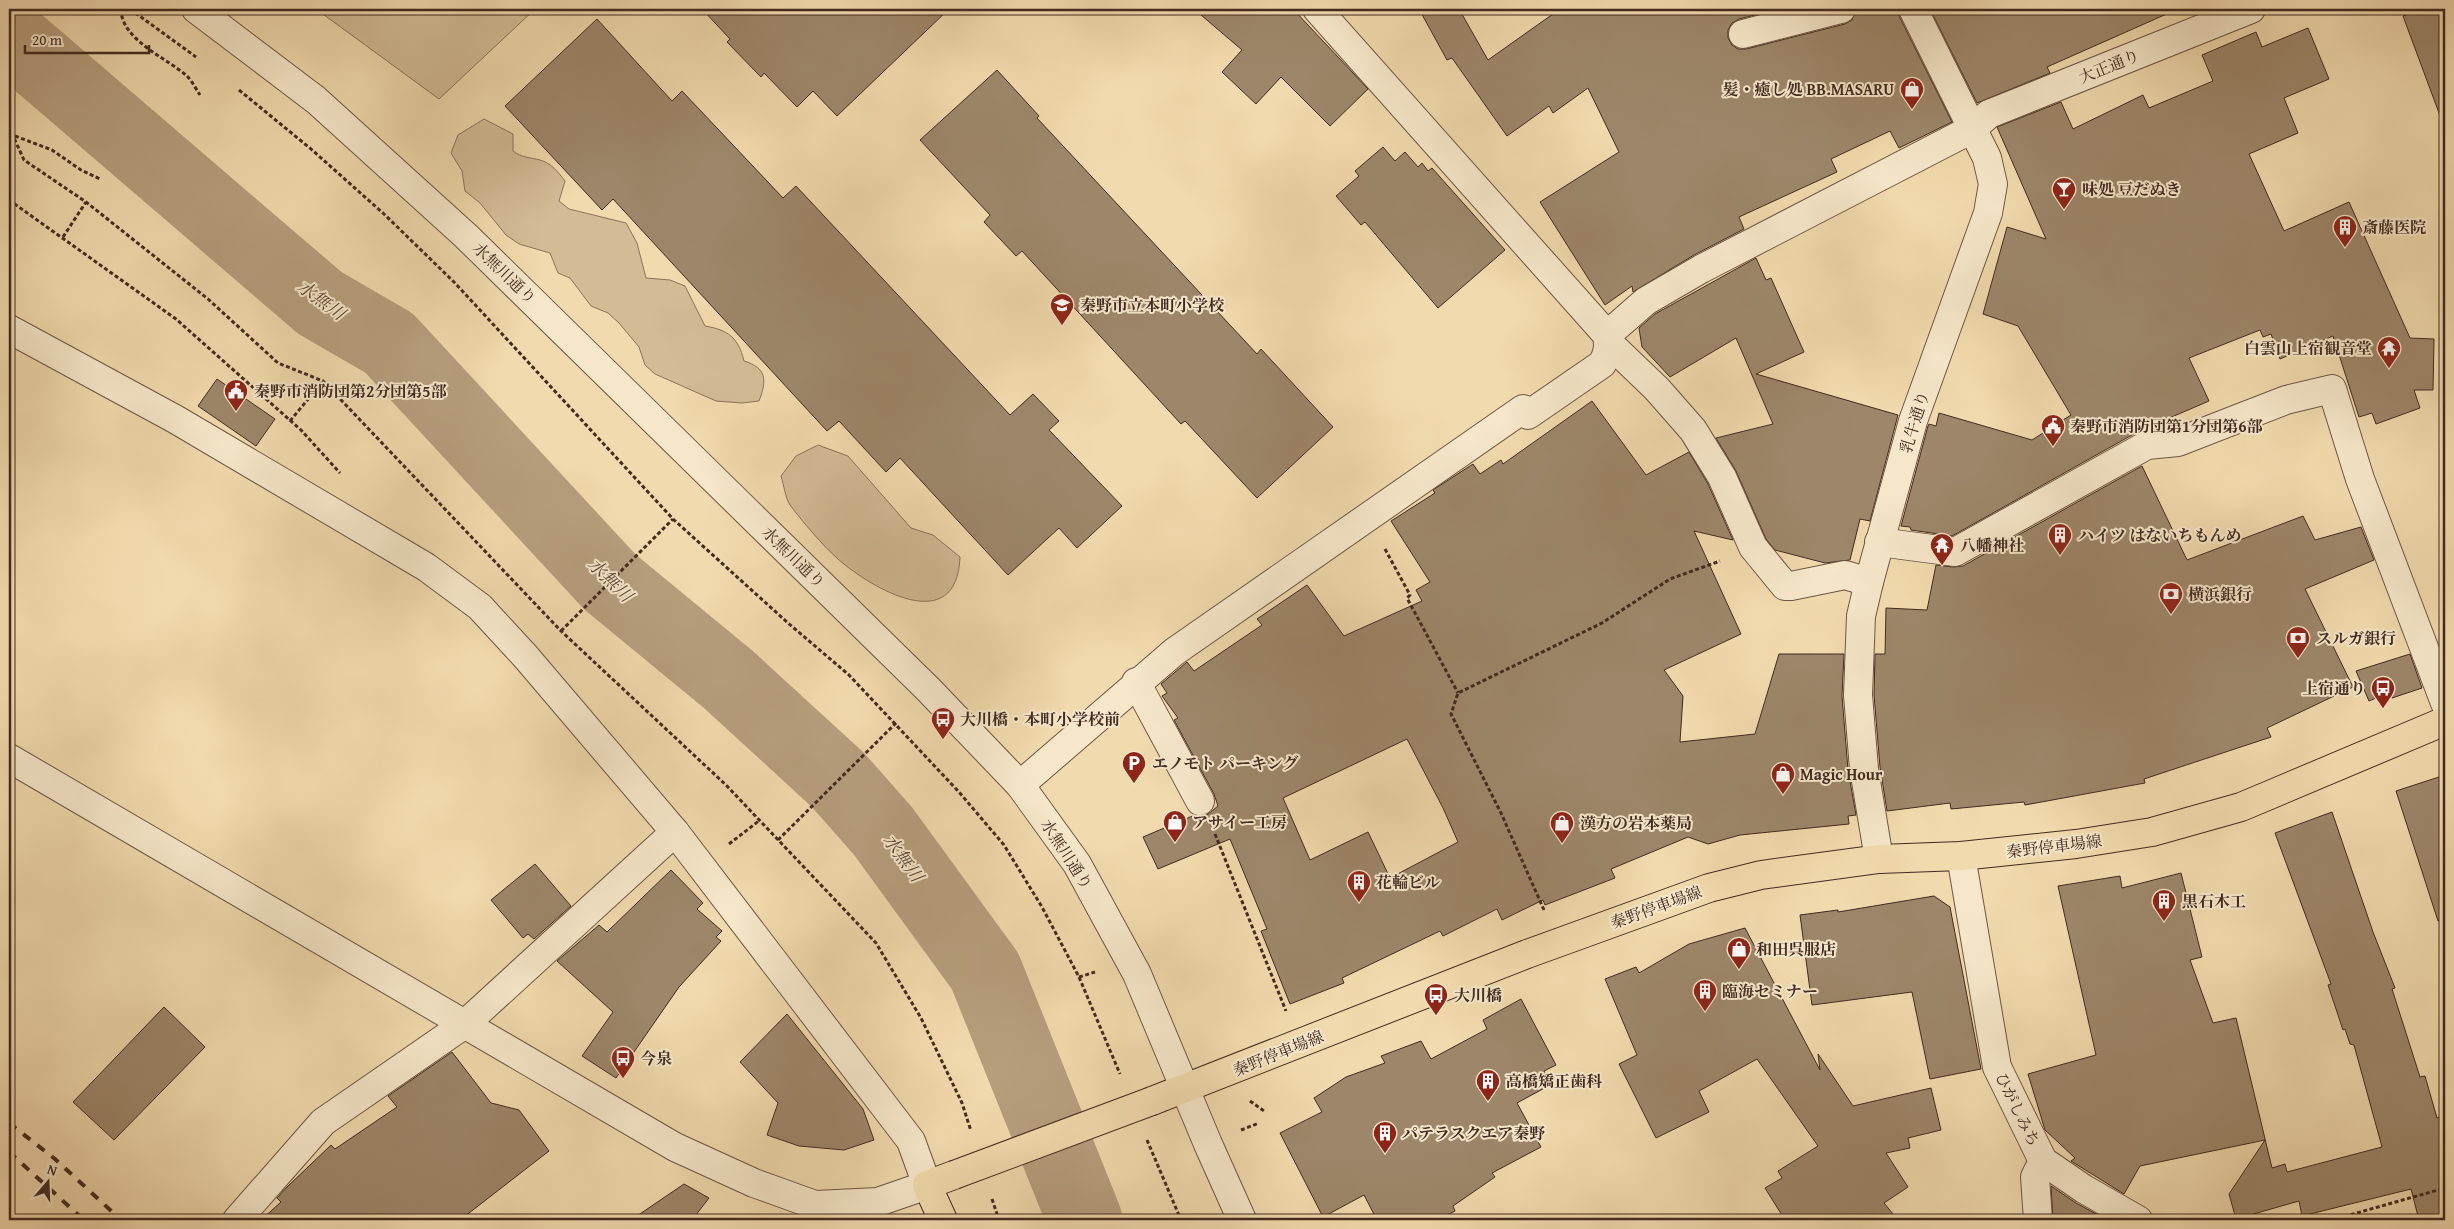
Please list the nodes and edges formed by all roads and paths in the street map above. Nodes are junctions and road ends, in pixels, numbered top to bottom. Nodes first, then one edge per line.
1 (121, 9) edge
2 (130, 9) edge
3 (196, 9) edge
4 (1317, 9) edge
5 (1841, 9) edge
6 (1913, 9) edge
7 (2251, 9) edge
8 (1743, 34) dead end
9 (200, 60) dead end
10 (238, 89) dead end
11 (200, 95) dead end
12 (9, 127) edge
13 (1972, 129) junction
14 (15, 136) junction
15 (100, 179) dead end
16 (9, 200) edge
17 (86, 202) junction
18 (63, 237) junction
19 (9, 329) edge
20 (1608, 339) junction
21 (323, 381) junction
22 (290, 421) junction
23 (301, 430) dead end
24 (1368, 516) junction
25 (673, 519) junction
26 (1879, 542) junction
27 (1753, 547) junction
28 (1869, 582) junction
29 (561, 631) junction
30 (1136, 682) junction
31 (1458, 693) junction
32 (2445, 703) edge
33 (2445, 721) edge
34 (896, 723) junction
35 (9, 758) edge
36 (1020, 785) junction
37 (1200, 801) dead end
38 (760, 820) junction
39 (675, 832) junction
40 (778, 840) junction
41 (732, 842) dead end
42 (1220, 846) dead end
43 (1961, 856) junction
44 (1879, 859) junction
45 (1545, 913) dead end
46 (1094, 970) dead end
47 (1288, 1014) dead end
48 (465, 1024) junction
49 (1186, 1088) junction
50 (1249, 1101) dead end
51 (1264, 1111) dead end
52 (1259, 1123) dead end
53 (1239, 1131) dead end
54 (974, 1139) dead end
55 (2043, 1161) junction
56 (927, 1186) junction
57 (2445, 1188) edge
58 (990, 1193) dead end
59 (818, 1213) edge
60 (237, 1220) edge
61 (943, 1220) edge
62 (999, 1220) edge
63 (1242, 1220) edge
64 (2038, 1220) edge
65 (2138, 1220) edge
66 (2332, 1220) edge

1 - 11 path
2 - 9 path
3 - 36 street, 水無川通り
4 - 20 street
5 - 8 street
6 - 13 street, 乳牛通り
7 - 13 street, 大正通り
10 - 25 path
12 - 14 path
13 - 20 street, 大正通り
13 - 26 street, 乳牛通り
14 - 15 path
14 - 17 path
16 - 18 path
17 - 18 path
17 - 21 path
18 - 22 path
19 - 39 street
20 - 24 street
20 - 27 street
21 - 22 path
21 - 29 path
22 - 23 path
24 - 30 street
24 - 31 path
25 - 29 path
25 - 34 path
26 - 28 street, 乳牛通り
26 - 32 street
27 - 28 street
27 - 31 path
28 - 44 street, 乳牛通り
29 - 38 path
30 - 36 street
30 - 37 street
31 - 45 path
33 - 43 main road, 秦野停車場線
34 - 40 path
34 - 46 path
35 - 48 street
36 - 49 street, 水無川通り
38 - 40 path
38 - 41 path
39 - 48 street
39 - 56 street
40 - 54 path
42 - 47 path
43 - 44 main road, 秦野停車場線
43 - 55 street, ひがしみち
44 - 49 main road, 秦野停車場線
48 - 59 street
48 - 60 street
49 - 56 main road, 秦野停車場線, bridge
49 - 63 street, 水無川通り
50 - 51 path
52 - 53 path
55 - 64 street
55 - 65 street, ひがしみち
56 - 59 street
56 - 61 main road
57 - 66 path
58 - 62 path

